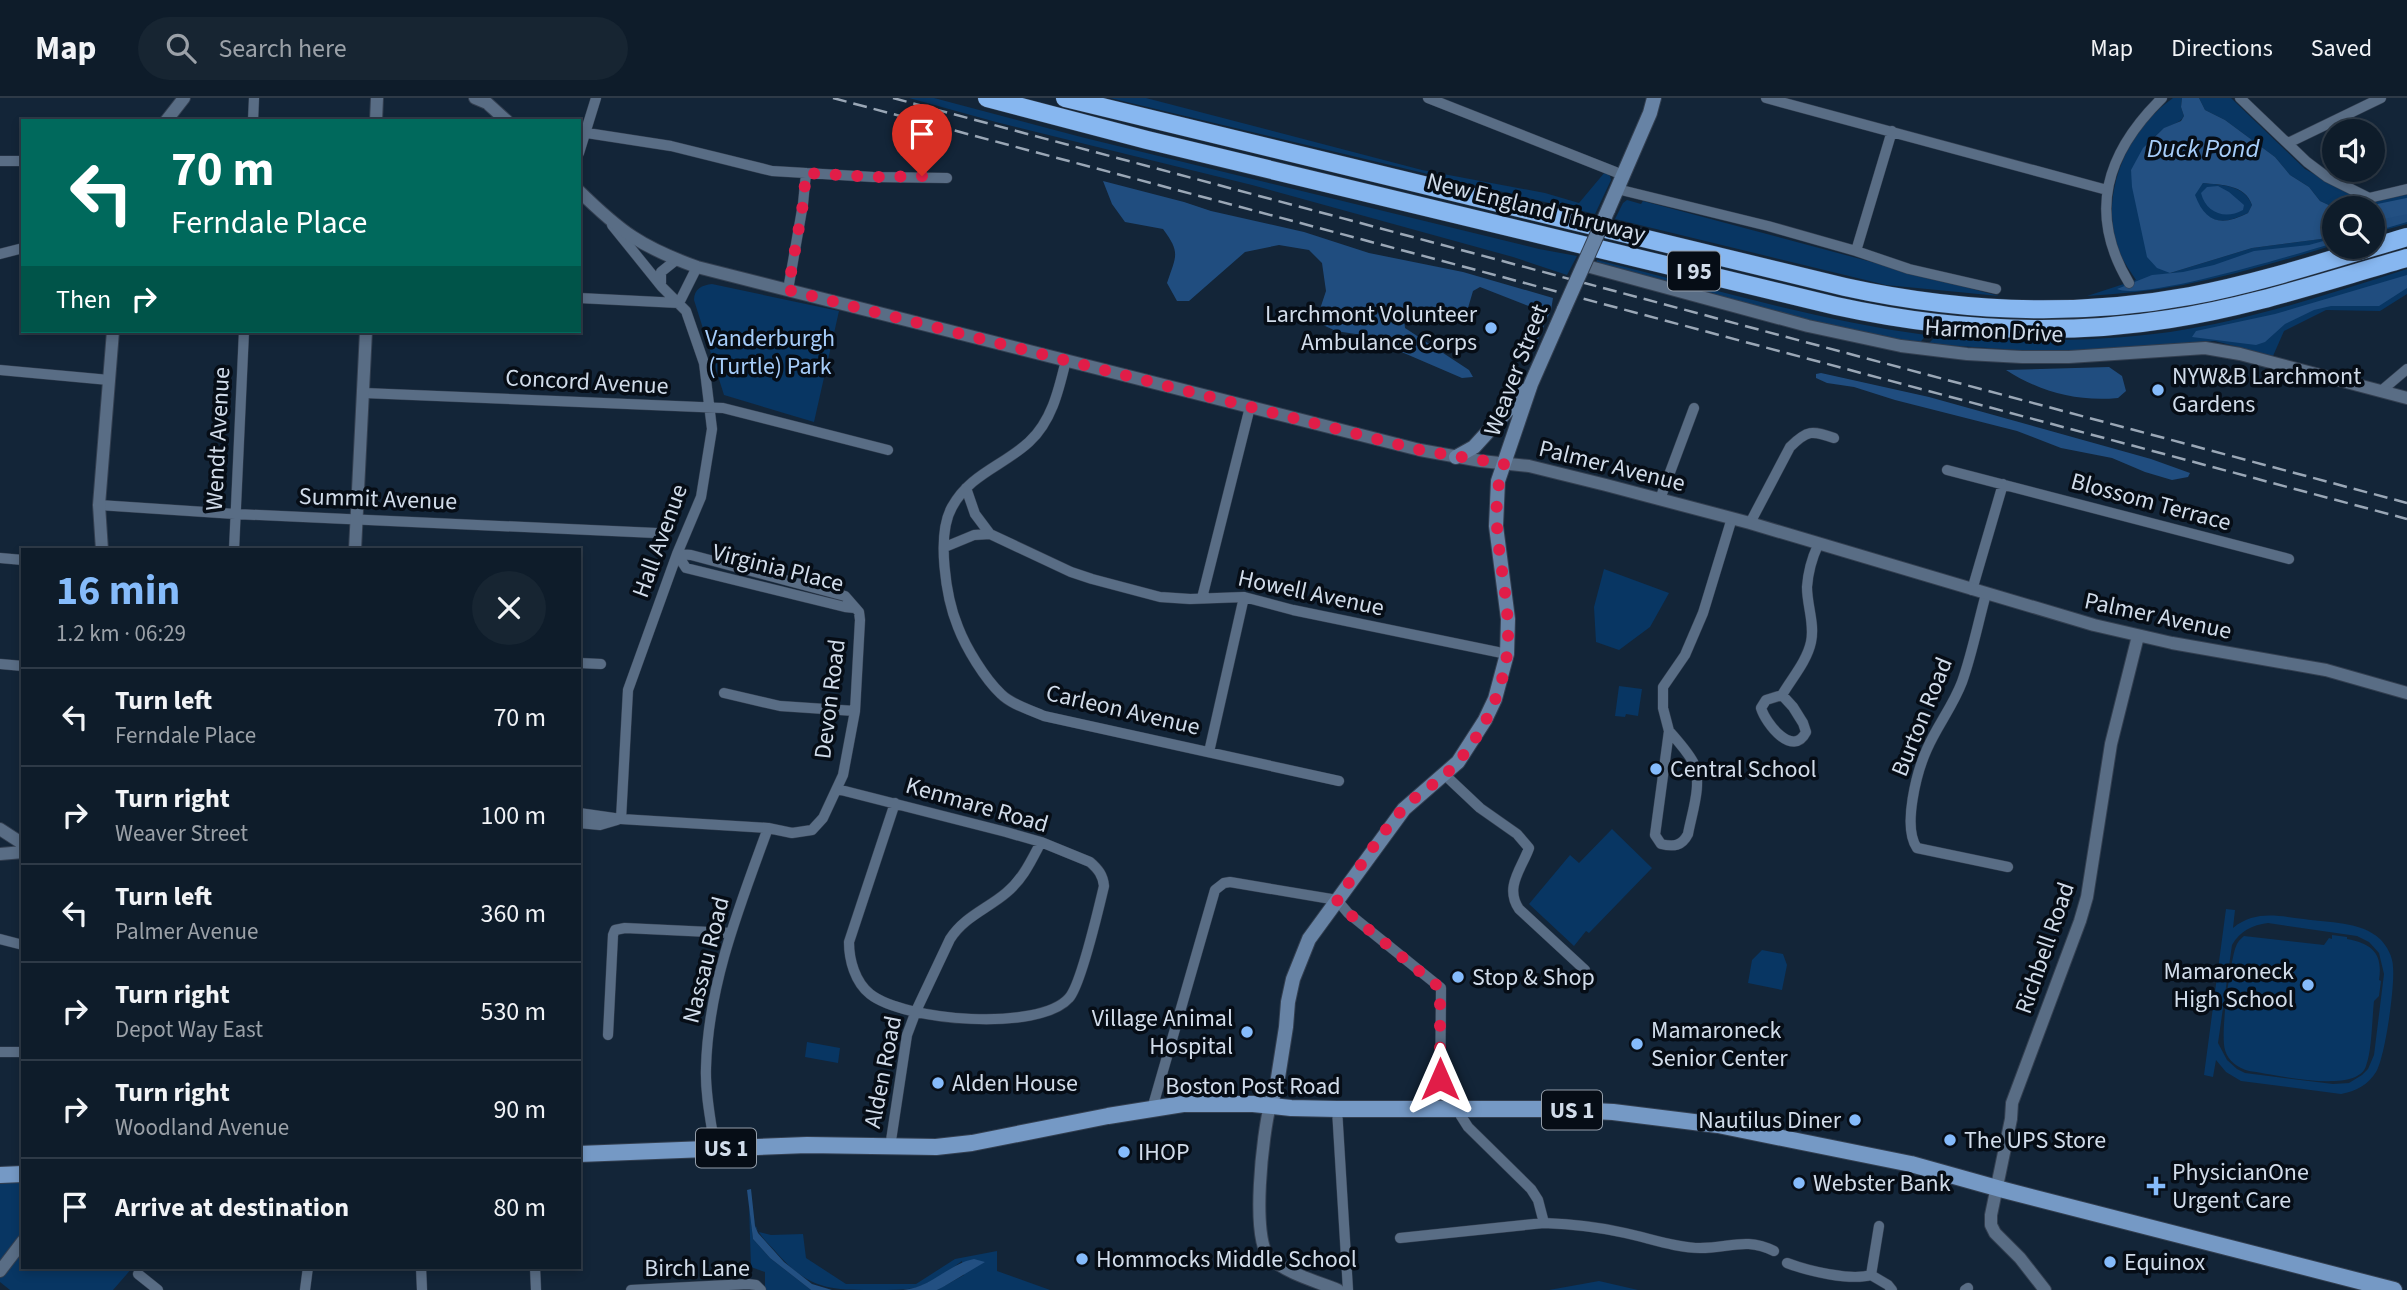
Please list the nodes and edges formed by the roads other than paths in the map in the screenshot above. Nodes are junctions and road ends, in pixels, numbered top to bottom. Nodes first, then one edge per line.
1 (184, 98) edge
2 (254, 98) edge
3 (377, 98) edge
4 (475, 98) edge
5 (596, 98) edge
6 (987, 98) edge
7 (1065, 98) edge
8 (1428, 98) edge
9 (1654, 98) edge
10 (1766, 98) edge
11 (2162, 98) edge
12 (2240, 98) edge
13 (2381, 98) edge
14 (168, 119) edge
15 (253, 119) edge
16 (376, 119) edge
17 (505, 119) edge
18 (1892, 131) junction
19 (587, 133) junction
20 (2288, 143) junction
21 (581, 148) edge
22 (0, 161) edge
23 (21, 161) edge
24 (806, 173) junction
25 (947, 177) dead end
26 (1620, 182) junction
27 (2407, 189) edge
28 (2107, 190) junction
29 (581, 193) edge
30 (608, 220) junction
31 (2407, 237) edge
32 (21, 249) edge
33 (1856, 251) junction
34 (0, 254) edge
35 (2407, 258) edge
36 (676, 260) junction
37 (696, 267) junction
38 (1587, 267) junction
39 (2129, 283) dead end
40 (662, 287) junction
41 (1996, 289) dead end
42 (788, 290) junction
43 (581, 298) edge
44 (680, 303) junction
45 (113, 333) edge
46 (244, 333) edge
47 (366, 333) edge
48 (1066, 360) junction
49 (2407, 369) edge
50 (0, 370) edge
51 (109, 380) junction
52 (1531, 384) junction
53 (2381, 391) junction
54 (364, 393) junction
55 (2407, 398) edge
56 (1250, 407) junction
57 (1694, 408) dead end
58 (711, 409) junction
59 (1834, 438) dead end
60 (888, 450) dead end
61 (1456, 457) junction
62 (1504, 464) junction
63 (1947, 470) dead end
64 (2003, 484) junction
65 (966, 488) junction
66 (1660, 499) junction
67 (99, 505) junction
68 (235, 514) junction
69 (1732, 518) junction
70 (357, 520) junction
71 (1750, 523) junction
72 (656, 533) dead end
73 (990, 534) junction
74 (1818, 545) junction
75 (944, 547) junction
76 (102, 548) edge
77 (234, 548) edge
78 (355, 548) edge
79 (677, 554) junction
80 (0, 558) edge
81 (2289, 559) dead end
82 (21, 560) edge
83 (1972, 590) junction
84 (1986, 594) junction
85 (1244, 597) junction
86 (1202, 598) junction
87 (855, 608) joint
88 (2138, 636) junction
89 (1507, 654) junction
90 (581, 663) edge
91 (0, 664) edge
92 (601, 664) dead end
93 (21, 666) edge
94 (724, 693) dead end
95 (2407, 693) edge
96 (1782, 695) junction
97 (855, 711) junction
98 (1669, 731) junction
99 (1209, 752) junction
100 (1445, 775) junction
101 (1339, 781) dead end
102 (837, 789) junction
103 (895, 803) junction
104 (581, 813) edge
105 (621, 819) junction
106 (581, 823) edge
107 (768, 828) junction
108 (0, 830) edge
109 (1041, 842) junction
110 (21, 843) edge
111 (21, 852) edge
112 (0, 854) edge
113 (2008, 867) dead end
114 (1337, 900) junction
115 (731, 933) junction
116 (0, 939) edge
117 (21, 944) edge
118 (1585, 970) dead end
119 (916, 1012) junction
120 (608, 1035) dead end
121 (0, 1052) edge
122 (21, 1052) edge
123 (1270, 1106) junction
124 (1152, 1108) junction
125 (1448, 1108) junction
126 (1337, 1109) junction
127 (890, 1147) junction
128 (715, 1149) junction
129 (581, 1154) edge
130 (21, 1174) edge
131 (0, 1175) edge
132 (1995, 1187) junction
133 (1544, 1223) junction
134 (1879, 1226) dead end
135 (1400, 1238) dead end
136 (21, 1244) edge
137 (1774, 1251) dead end
138 (1787, 1263) dead end
139 (308, 1269) edge
140 (421, 1269) edge
141 (535, 1269) edge
142 (0, 1271) edge
143 (138, 1274) dead end
144 (1871, 1275) junction
145 (158, 1290) edge
146 (305, 1290) edge
147 (422, 1290) edge
148 (536, 1290) edge
149 (631, 1290) edge
150 (761, 1290) edge
151 (1338, 1290) edge
152 (1348, 1290) edge
153 (1892, 1290) edge
154 (2045, 1290) edge
155 (2394, 1290) edge

1 - 14 street
2 - 15 street
3 - 16 street
4 - 17 street
5 - 19 street
6 - 35 highway, New England Thruway / I 95
7 - 31 highway, New England Thruway / I 95
8 - 26 street, Harmon Drive
9 - 26 main road, Weaver Street
10 - 18 street
11 - 28 street
12 - 20 street
13 - 20 street
18 - 28 street
18 - 33 street
19 - 21 street
19 - 24 street
20 - 27 street
22 - 23 street
24 - 25 street
24 - 42 street
26 - 33 street, Harmon Drive
26 - 38 main road, Weaver Street, bridge
28 - 39 street
29 - 30 street, Palmer Avenue
30 - 36 street, Palmer Avenue
30 - 40 street, Hall Avenue
32 - 34 street
33 - 41 street, Harmon Drive
36 - 37 street, Palmer Avenue
36 - 40 street
37 - 42 street, Palmer Avenue
37 - 44 street
38 - 52 main road, Weaver Street, bridge
38 - 53 street, Harmon Drive
40 - 44 street, Hall Avenue
42 - 48 street, Palmer Avenue
43 - 44 street
44 - 58 street, Hall Avenue
45 - 51 street
46 - 68 street, Wendt Avenue
47 - 54 street
48 - 56 street, Palmer Avenue
48 - 65 street, Carleon Avenue
49 - 53 street
50 - 51 street
51 - 67 street
52 - 61 main road
52 - 62 main road, Weaver Street
53 - 55 street, Harmon Drive
54 - 58 street, Concord Avenue
54 - 70 street
56 - 61 street, Palmer Avenue
56 - 86 street
57 - 66 street
58 - 60 street, Concord Avenue
58 - 79 street, Hall Avenue
59 - 71 street
61 - 62 street, Palmer Avenue
62 - 66 street, Palmer Avenue
62 - 89 main road, Weaver Street
63 - 64 street, Blossom Terrace
64 - 81 street, Blossom Terrace
64 - 83 street
65 - 73 street
65 - 75 street, Carleon Avenue
66 - 69 street, Palmer Avenue
67 - 68 street, Summit Avenue
67 - 76 street
68 - 70 street, Summit Avenue
68 - 77 street, Wendt Avenue
69 - 71 street, Palmer Avenue
69 - 98 street
70 - 72 street, Summit Avenue
70 - 78 street
71 - 74 street, Palmer Avenue
73 - 75 street
73 - 86 street, Howell Avenue
74 - 83 street, Palmer Avenue
74 - 96 street
75 - 99 street, Carleon Avenue
79 - 87 street, Virginia Place
79 - 105 street, Hall Avenue
80 - 82 street
83 - 84 street, Palmer Avenue
84 - 88 street, Palmer Avenue
84 - 113 street, Burton Road
85 - 86 street, Howell Avenue
85 - 89 street, Howell Avenue
85 - 99 street
87 - 97 street, Devon Road
88 - 95 street, Palmer Avenue
88 - 132 street, Richbell Road
89 - 100 main road, Weaver Street
90 - 92 street
91 - 93 street
94 - 97 street
96 - 96 street
97 - 102 street, Devon Road
98 - 98 street
99 - 101 street, Carleon Avenue
100 - 114 main road, Weaver Street
100 - 118 street
102 - 103 street, Kenmare Road
102 - 107 street, Devon Road
103 - 109 street, Kenmare Road
103 - 119 street
104 - 105 street
105 - 106 street
105 - 107 street
107 - 115 street, Nassau Road
108 - 110 street
109 - 119 street, Alden Road
109 - 119 street, Kenmare Road
111 - 112 street
114 - 123 main road, Weaver Street
114 - 124 street
114 - 125 street
115 - 120 street
115 - 128 street, Nassau Road
116 - 117 street
119 - 127 street, Alden Road
121 - 122 street
123 - 124 main road, Boston Post Road / US 1
123 - 126 main road, Boston Post Road / US 1
123 - 151 street
124 - 127 main road, Boston Post Road / US 1
125 - 126 main road, Boston Post Road / US 1
125 - 132 main road, Boston Post Road / US 1
125 - 133 street
126 - 152 street
127 - 128 main road, Boston Post Road / US 1
128 - 129 main road, Boston Post Road / US 1
130 - 131 main road
132 - 154 street, Richbell Road
132 - 155 main road, US 1
133 - 135 street
133 - 137 street
134 - 144 street
136 - 142 street
138 - 144 street
139 - 146 street
140 - 147 street
141 - 148 street
143 - 145 street
144 - 153 street
149 - 150 street, Birch Lane

